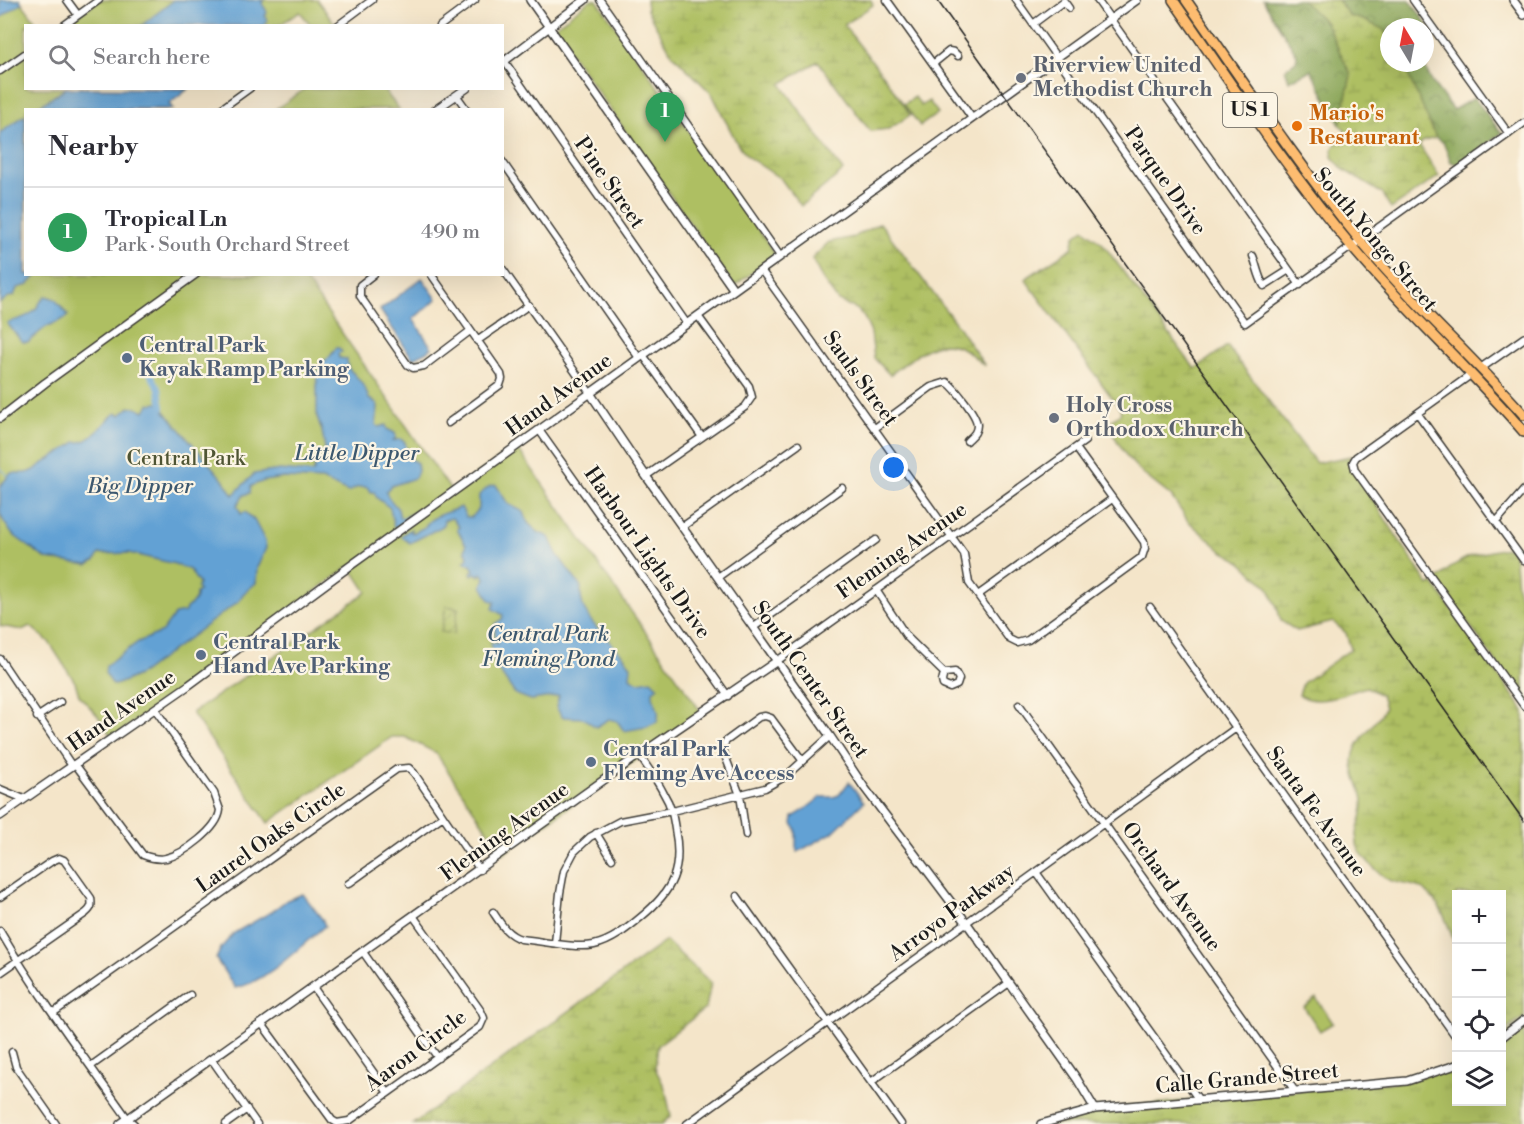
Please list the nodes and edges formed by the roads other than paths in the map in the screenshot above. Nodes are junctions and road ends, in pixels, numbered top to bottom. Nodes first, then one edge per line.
1 (67, 0) edge
2 (99, 0) edge
3 (372, 0) edge
4 (475, 0) edge
5 (530, 0) edge
6 (585, 0) edge
7 (600, 0) edge
8 (887, 0) edge
9 (1016, 0) edge
10 (1097, 0) edge
11 (1137, 0) edge
12 (1173, 0) edge
13 (1186, 0) edge
14 (1413, 0) edge
15 (1513, 0) edge
16 (1069, 8) dead end
17 (1523, 13) edge
18 (78, 15) junction
19 (1111, 19) junction
20 (66, 24) edge
21 (340, 24) edge
22 (443, 24) edge
23 (1033, 24) junction
24 (549, 27) junction
25 (24, 53) edge
26 (958, 56) dead end
27 (1056, 57) junction
28 (504, 62) edge
29 (933, 64) junction
30 (0, 71) edge
31 (1232, 85) junction
32 (247, 90) edge
33 (464, 90) edge
34 (457, 96) junction
35 (222, 108) edge
36 (438, 108) edge
37 (465, 108) edge
38 (1265, 112) junction
39 (972, 118) junction
40 (1524, 123) edge
41 (1509, 134) junction
42 (504, 164) edge
43 (1360, 240) junction
44 (1352, 246) junction
45 (780, 256) junction
46 (1253, 256) dead end
47 (761, 270) junction
48 (1289, 270) junction
49 (504, 271) edge
50 (193, 276) edge
51 (371, 276) edge
52 (432, 276) edge
53 (1300, 285) junction
54 (734, 290) junction
55 (529, 305) junction
56 (698, 316) junction
57 (687, 324) junction
58 (470, 331) junction
59 (1524, 338) edge
60 (477, 341) junction
61 (641, 357) junction
62 (1462, 364) junction
63 (1481, 369) junction
64 (1472, 374) junction
65 (1492, 379) junction
66 (590, 393) junction
67 (1418, 414) junction
68 (1524, 415) edge
69 (0, 418) edge
70 (448, 423) dead end
71 (875, 428) junction
72 (539, 430) junction
73 (1524, 432) edge
74 (702, 437) junction
75 (967, 441) dead end
76 (1085, 441) dead end
77 (798, 445) dead end
78 (1076, 448) junction
79 (646, 476) junction
80 (842, 488) dead end
81 (1524, 490) edge
82 (1112, 499) junction
83 (1496, 522) junction
84 (682, 527) junction
85 (952, 537) junction
86 (876, 540) dead end
87 (1524, 561) edge
88 (718, 577) junction
89 (876, 590) junction
90 (978, 595) junction
91 (1150, 607) dead end
92 (754, 627) junction
93 (0, 659) edge
94 (777, 661) junction
95 (944, 673) dead end
96 (728, 696) junction
97 (60, 702) dead end
98 (1019, 704) dead end
99 (1524, 706) edge
100 (155, 709) junction
101 (38, 717) junction
102 (1236, 728) junction
103 (830, 736) junction
104 (639, 755) junction
105 (802, 760) junction
106 (73, 765) junction
107 (0, 789) edge
108 (740, 795) junction
109 (24, 799) junction
110 (672, 811) junction
111 (1, 812) edge
112 (443, 816) junction
113 (1105, 824) junction
114 (596, 832) junction
115 (746, 835) dead end
116 (612, 859) dead end
117 (480, 870) junction
118 (1036, 872) junction
119 (348, 884) dead end
120 (737, 896) dead end
121 (0, 897) edge
122 (493, 912) dead end
123 (414, 917) junction
124 (966, 922) junction
125 (0, 931) edge
126 (555, 943) junction
127 (363, 952) junction
128 (17, 960) junction
129 (0, 973) edge
130 (1009, 983) junction
131 (313, 987) junction
132 (190, 995) dead end
133 (53, 1013) junction
134 (1524, 1020) edge
135 (828, 1022) junction
136 (262, 1024) junction
137 (1452, 1030) edge
138 (1506, 1034) edge
139 (12, 1052) dead end
140 (438, 1058) junction
141 (212, 1060) junction
142 (91, 1066) junction
143 (1452, 1066) edge
144 (871, 1082) junction
145 (1295, 1090) junction
146 (388, 1093) junction
147 (1199, 1100) junction
148 (247, 1108) junction
149 (1095, 1109) junction
150 (131, 1121) edge
151 (56, 1124) edge
152 (120, 1124) edge
153 (226, 1124) edge
154 (257, 1124) edge
155 (687, 1124) edge
156 (901, 1124) edge
157 (1041, 1124) edge

1 - 18 street
2 - 18 street
3 - 21 street
4 - 22 street
5 - 24 street
6 - 24 street
7 - 45 street
8 - 29 street
9 - 23 street, Parque Drive
10 - 19 street
11 - 19 street, Hand Avenue
12 - 31 main road, South Yonge Street / US 1
13 - 38 main road, South Yonge Street / US 1
14 - 41 street
15 - 17 street
16 - 23 street
18 - 20 street
19 - 27 street, Hand Avenue
19 - 48 street
23 - 27 street, Parque Drive
24 - 28 street
24 - 54 street
25 - 30 street
26 - 29 street
27 - 39 street, Hand Avenue
27 - 53 street, Parque Drive
28 - 57 street, Pine Street
29 - 39 street
31 - 38 main road
31 - 44 main road, South Yonge Street / US 1
32 - 35 street
33 - 34 street
34 - 36 street
34 - 37 street
38 - 43 main road, South Yonge Street / US 1
39 - 45 street, Hand Avenue
40 - 41 street
41 - 43 street
42 - 61 street
43 - 44 street
43 - 63 main road, South Yonge Street / US 1
44 - 53 street
44 - 62 main road, South Yonge Street / US 1
45 - 47 street, Hand Avenue
46 - 48 street
47 - 54 street, Hand Avenue
47 - 71 street, Sauls Street
48 - 53 street
49 - 55 street, South Center Street
50 - 69 street
51 - 58 street
52 - 58 street
54 - 56 street, Hand Avenue
55 - 60 street
55 - 66 street, South Center Street
56 - 57 street, Hand Avenue
56 - 74 street
57 - 61 street, Hand Avenue
58 - 60 street
59 - 63 street
60 - 70 street
61 - 66 street, Hand Avenue
61 - 74 street
62 - 63 main road
62 - 64 main road, South Yonge Street / US 1
63 - 65 main road, South Yonge Street / US 1
64 - 65 main road
64 - 67 street
64 - 73 main road, South Yonge Street / US 1
65 - 68 main road, South Yonge Street / US 1
66 - 72 street, Hand Avenue
66 - 79 street, South Center Street
67 - 83 street
67 - 99 street
71 - 75 street
71 - 85 street, Sauls Street
72 - 96 street, Harbour Lights Drive
72 - 100 street, Hand Avenue
74 - 79 street
76 - 78 street, Fleming Avenue
77 - 84 street
78 - 82 street
78 - 85 street, Fleming Avenue
79 - 84 street, South Center Street
80 - 88 street
81 - 83 street
82 - 90 street
82 - 90 street, Sauls Street
83 - 87 street
84 - 88 street, South Center Street
85 - 89 street, Fleming Avenue
85 - 90 street, Sauls Street
86 - 92 street
88 - 92 street, South Center Street
89 - 94 street, Fleming Avenue
89 - 95 street
91 - 102 street, Santa Fe Avenue
92 - 94 street, South Center Street
93 - 101 street
94 - 96 street, Fleming Avenue
94 - 103 street, South Center Street
96 - 104 street, Fleming Avenue
97 - 101 street
98 - 113 street, Orchard Avenue
100 - 106 street, Hand Avenue
100 - 106 street
101 - 106 street
102 - 113 street, Arroyo Parkway
102 - 137 street, Santa Fe Avenue
103 - 105 street
103 - 124 street, South Center Street
104 - 110 street
104 - 117 street, Fleming Avenue
105 - 108 street
105 - 108 street
106 - 109 street, Hand Avenue
107 - 109 street
108 - 110 street
108 - 115 street
109 - 111 street, Hand Avenue
110 - 114 street
110 - 126 street
112 - 117 street, Laurel Oaks Circle
112 - 119 street
112 - 133 street, Laurel Oaks Circle
113 - 118 street, Arroyo Parkway
113 - 145 street, Orchard Avenue
114 - 116 street
114 - 126 street
117 - 123 street, Fleming Avenue
118 - 124 street, Arroyo Parkway
118 - 147 street
120 - 135 street
121 - 128 street
122 - 126 street
123 - 127 street, Fleming Avenue
123 - 140 street, Aaron Circle
124 - 130 street, South Center Street
124 - 135 street, Arroyo Parkway
125 - 128 street
127 - 131 street, Fleming Avenue
127 - 140 street
128 - 129 street
128 - 133 street
130 - 144 street
130 - 149 street, South Center Street
131 - 136 street, Fleming Avenue
131 - 146 street
132 - 142 street
133 - 142 street
134 - 138 street
135 - 144 street
135 - 155 street, Arroyo Parkway
136 - 141 street, Fleming Avenue
136 - 146 street, Aaron Circle
139 - 151 street
140 - 146 street, Aaron Circle
141 - 148 street
141 - 150 street, Fleming Avenue
142 - 150 street
143 - 145 street, Calle Grande Street
144 - 156 street
145 - 147 street, Calle Grande Street
147 - 149 street, Calle Grande Street
148 - 153 street
148 - 154 street
149 - 157 street, Calle Grande Street
150 - 152 street, Fleming Avenue

